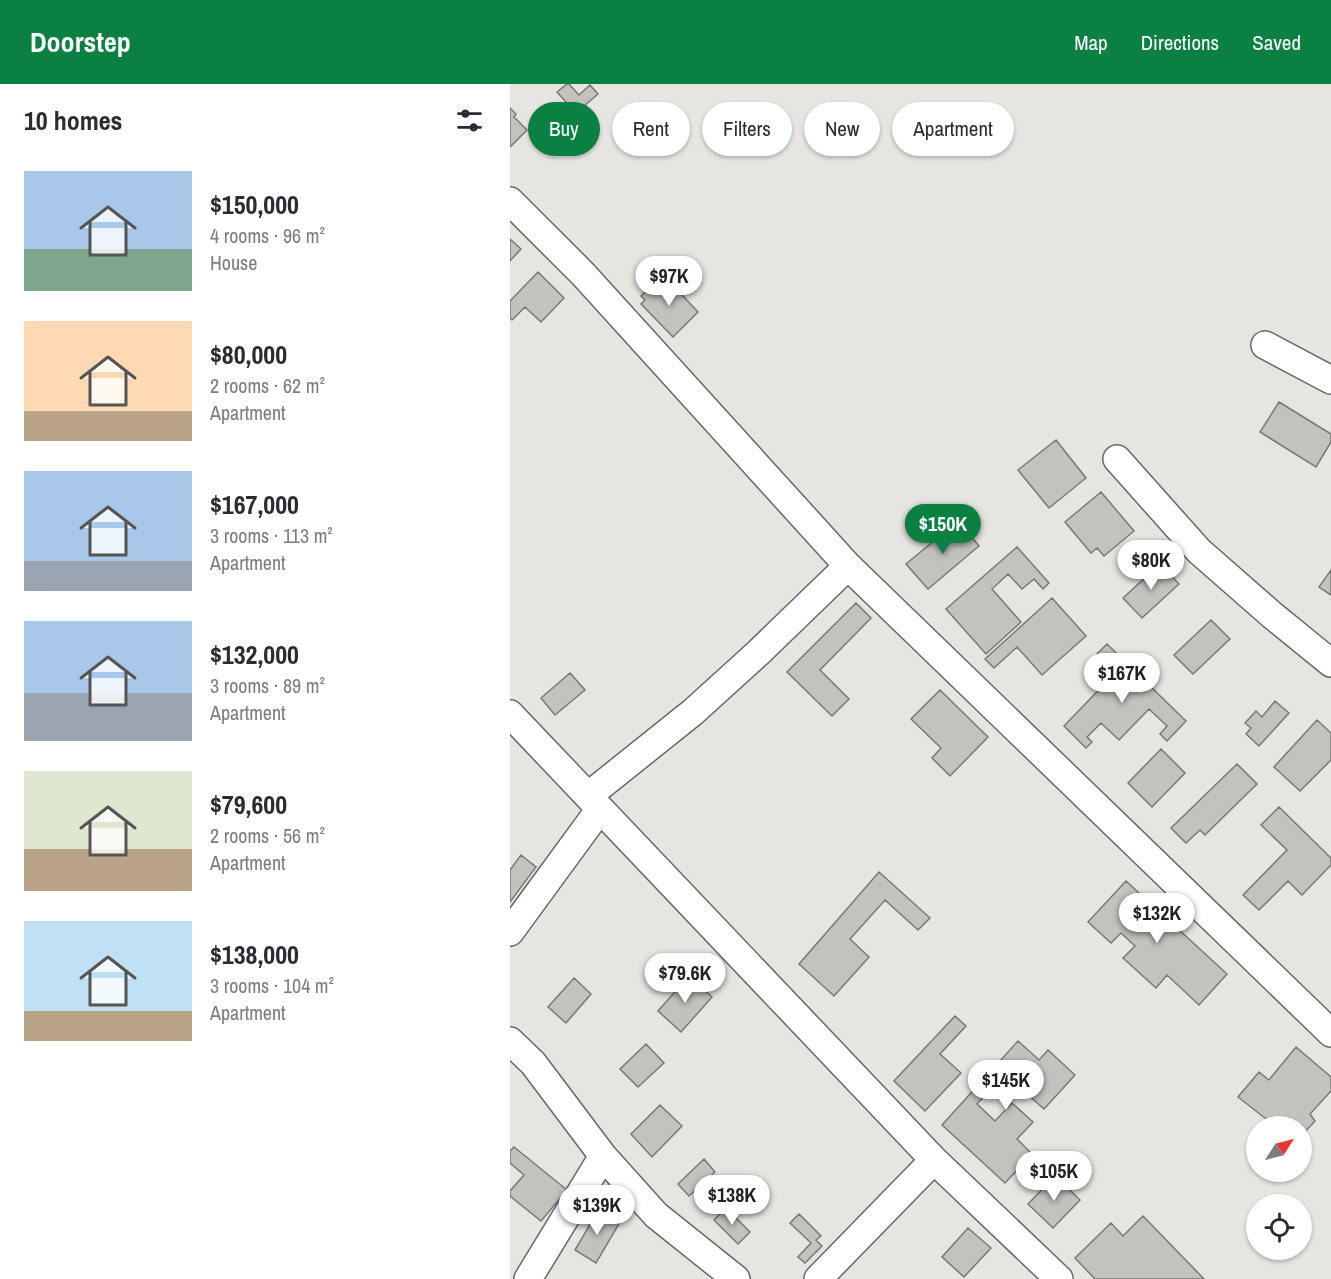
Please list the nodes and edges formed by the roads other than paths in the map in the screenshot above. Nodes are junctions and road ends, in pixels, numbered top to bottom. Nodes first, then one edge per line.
1 (510, 201) edge
2 (1264, 345) dead end
3 (1331, 380) edge
4 (1117, 459) dead end
5 (848, 566) junction
6 (1331, 663) edge
7 (510, 714) edge
8 (594, 803) junction
9 (510, 932) edge
10 (1331, 1033) edge
11 (510, 1041) edge
12 (603, 1156) junction
13 (934, 1160) junction
14 (528, 1279) edge
15 (736, 1279) edge
16 (818, 1279) edge
17 (1059, 1279) edge

1 - 5 street
2 - 3 street
4 - 6 street
5 - 8 street
5 - 10 street
7 - 8 street
8 - 9 street
8 - 13 street
11 - 12 street
12 - 14 street
12 - 15 street
13 - 16 street
13 - 17 street

